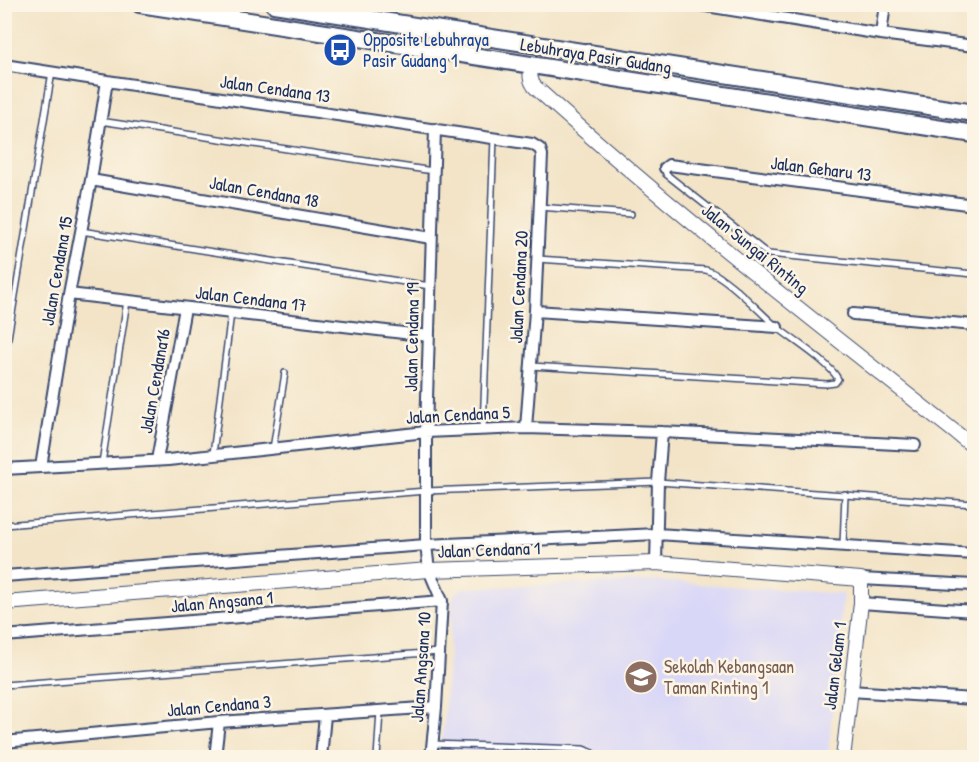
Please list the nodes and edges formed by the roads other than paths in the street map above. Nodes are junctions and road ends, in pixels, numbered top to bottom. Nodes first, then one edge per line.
1 (140, 4) edge
2 (274, 4) edge
3 (694, 4) edge
4 (885, 4) edge
5 (882, 34) junction
6 (975, 46) edge
7 (4, 64) edge
8 (532, 66) junction
9 (52, 72) junction
10 (107, 81) junction
11 (975, 113) edge
12 (100, 121) junction
13 (435, 129) junction
14 (975, 134) edge
15 (494, 138) junction
16 (540, 148) joint
17 (664, 168) joint
18 (433, 171) junction
19 (91, 180) junction
20 (975, 205) edge
21 (540, 207) junction
22 (631, 214) dead end
23 (81, 231) junction
24 (431, 238) junction
25 (537, 259) junction
26 (975, 274) edge
27 (430, 286) junction
28 (69, 294) junction
29 (127, 301) junction
30 (184, 308) junction
31 (535, 311) junction
32 (231, 313) junction
33 (854, 314) dead end
34 (975, 326) edge
35 (777, 327) junction
36 (429, 336) junction
37 (4, 362) edge
38 (531, 366) junction
39 (285, 373) dead end
40 (526, 428) junction
41 (483, 429) junction
42 (426, 432) junction
43 (662, 432) junction
44 (915, 445) dead end
45 (975, 447) edge
46 (273, 449) junction
47 (213, 455) junction
48 (157, 460) junction
49 (102, 463) junction
50 (41, 467) junction
51 (4, 470) edge
52 (658, 482) junction
53 (426, 491) junction
54 (845, 494) junction
55 (975, 504) edge
56 (4, 525) edge
57 (657, 534) junction
58 (426, 545) junction
59 (843, 546) junction
60 (975, 554) edge
61 (656, 563) junction
62 (429, 570) junction
63 (4, 576) edge
64 (861, 579) junction
65 (975, 585) edge
66 (442, 601) junction
67 (4, 603) edge
68 (861, 603) junction
69 (975, 611) edge
70 (4, 636) edge
71 (439, 652) junction
72 (4, 685) edge
73 (850, 691) junction
74 (975, 699) edge
75 (436, 707) junction
76 (380, 711) junction
77 (325, 715) junction
78 (219, 722) junction
79 (4, 742) edge
80 (432, 744) junction
81 (215, 758) edge
82 (321, 758) edge
83 (377, 758) edge
84 (431, 758) edge
85 (597, 758) edge
86 (843, 758) edge

1 - 8 highway, Lebuhraya Pasir Gudang
2 - 11 highway, Lebuhraya Pasir Gudang
3 - 5 street
4 - 5 street
5 - 6 street
7 - 9 street, Jalan Cendana 13
8 - 14 highway, Lebuhraya Pasir Gudang
8 - 45 street, Jalan Sungai Rinting
9 - 10 street, Jalan Cendana 13
9 - 37 lane
10 - 12 street, Jalan Cendana 15
10 - 13 street, Jalan Cendana 13
12 - 18 lane
12 - 19 street, Jalan Cendana 15
13 - 15 street, Jalan Cendana 13
13 - 18 street, Jalan Cendana 19
15 - 16 street, Jalan Cendana 13
15 - 41 lane
16 - 21 street, Jalan Cendana 20
17 - 20 street, Jalan Geharu 13
17 - 26 lane
18 - 24 street, Jalan Cendana 19
19 - 23 street, Jalan Cendana 15
19 - 24 street, Jalan Cendana 18
21 - 22 lane
21 - 25 street, Jalan Cendana 20
23 - 27 lane
23 - 28 street, Jalan Cendana 15
24 - 27 street, Jalan Cendana 19
25 - 31 street, Jalan Cendana 20
25 - 35 lane
27 - 36 street, Jalan Cendana 19
28 - 29 street, Jalan Cendana 17
28 - 50 street, Jalan Cendana 15
29 - 30 street, Jalan Cendana 17
29 - 49 lane
30 - 32 street, Jalan Cendana 17
30 - 48 street, Jalan Cendana16
31 - 35 street
31 - 38 street, Jalan Cendana 20
32 - 36 street, Jalan Cendana 17
32 - 47 lane
33 - 34 street
35 - 38 lane
36 - 42 street, Jalan Cendana 19
38 - 40 street, Jalan Cendana 20
39 - 46 lane
40 - 41 street, Jalan Cendana 5
40 - 43 street, Jalan Cendana 5
41 - 42 street, Jalan Cendana 5
42 - 46 street, Jalan Cendana 5
42 - 53 street, Jalan Cendana 19
43 - 44 street, Jalan Cendana 5
43 - 52 street
46 - 47 street, Jalan Cendana 5
47 - 48 street, Jalan Cendana 5
48 - 49 street, Jalan Cendana 5
49 - 50 street, Jalan Cendana 5
50 - 51 street, Jalan Cendana 5
52 - 53 lane
52 - 54 lane
52 - 57 street
53 - 56 lane
53 - 58 street, Jalan Cendana 19
54 - 55 lane
54 - 59 lane
57 - 58 street, Jalan Cendana 1
57 - 59 street, Jalan Cendana 1
57 - 61 street
58 - 62 street, Jalan Angsana 10
58 - 63 street, Jalan Cendana 1
59 - 60 street, Jalan Cendana 1
61 - 62 street, Jalan Cendana 1
61 - 64 street, Jalan Cendana 1
62 - 66 street, Jalan Angsana 10
62 - 67 street, Jalan Cendana 1
64 - 65 street, Jalan Cendana 1
64 - 68 street, Jalan Gelam 1
66 - 70 street, Jalan Angsana 1
66 - 71 street, Jalan Angsana 10
68 - 69 street
68 - 73 street, Jalan Gelam 1
71 - 72 lane
71 - 75 street, Jalan Angsana 10
73 - 74 street
73 - 86 street, Jalan Gelam 1
75 - 76 street, Jalan Cendana 3
75 - 80 street, Jalan Angsana 10
76 - 77 street, Jalan Cendana 3
76 - 83 lane
77 - 78 street, Jalan Cendana 3
77 - 82 street
78 - 79 street, Jalan Cendana 3
78 - 81 street
80 - 84 street, Jalan Angsana 10
80 - 85 lane

